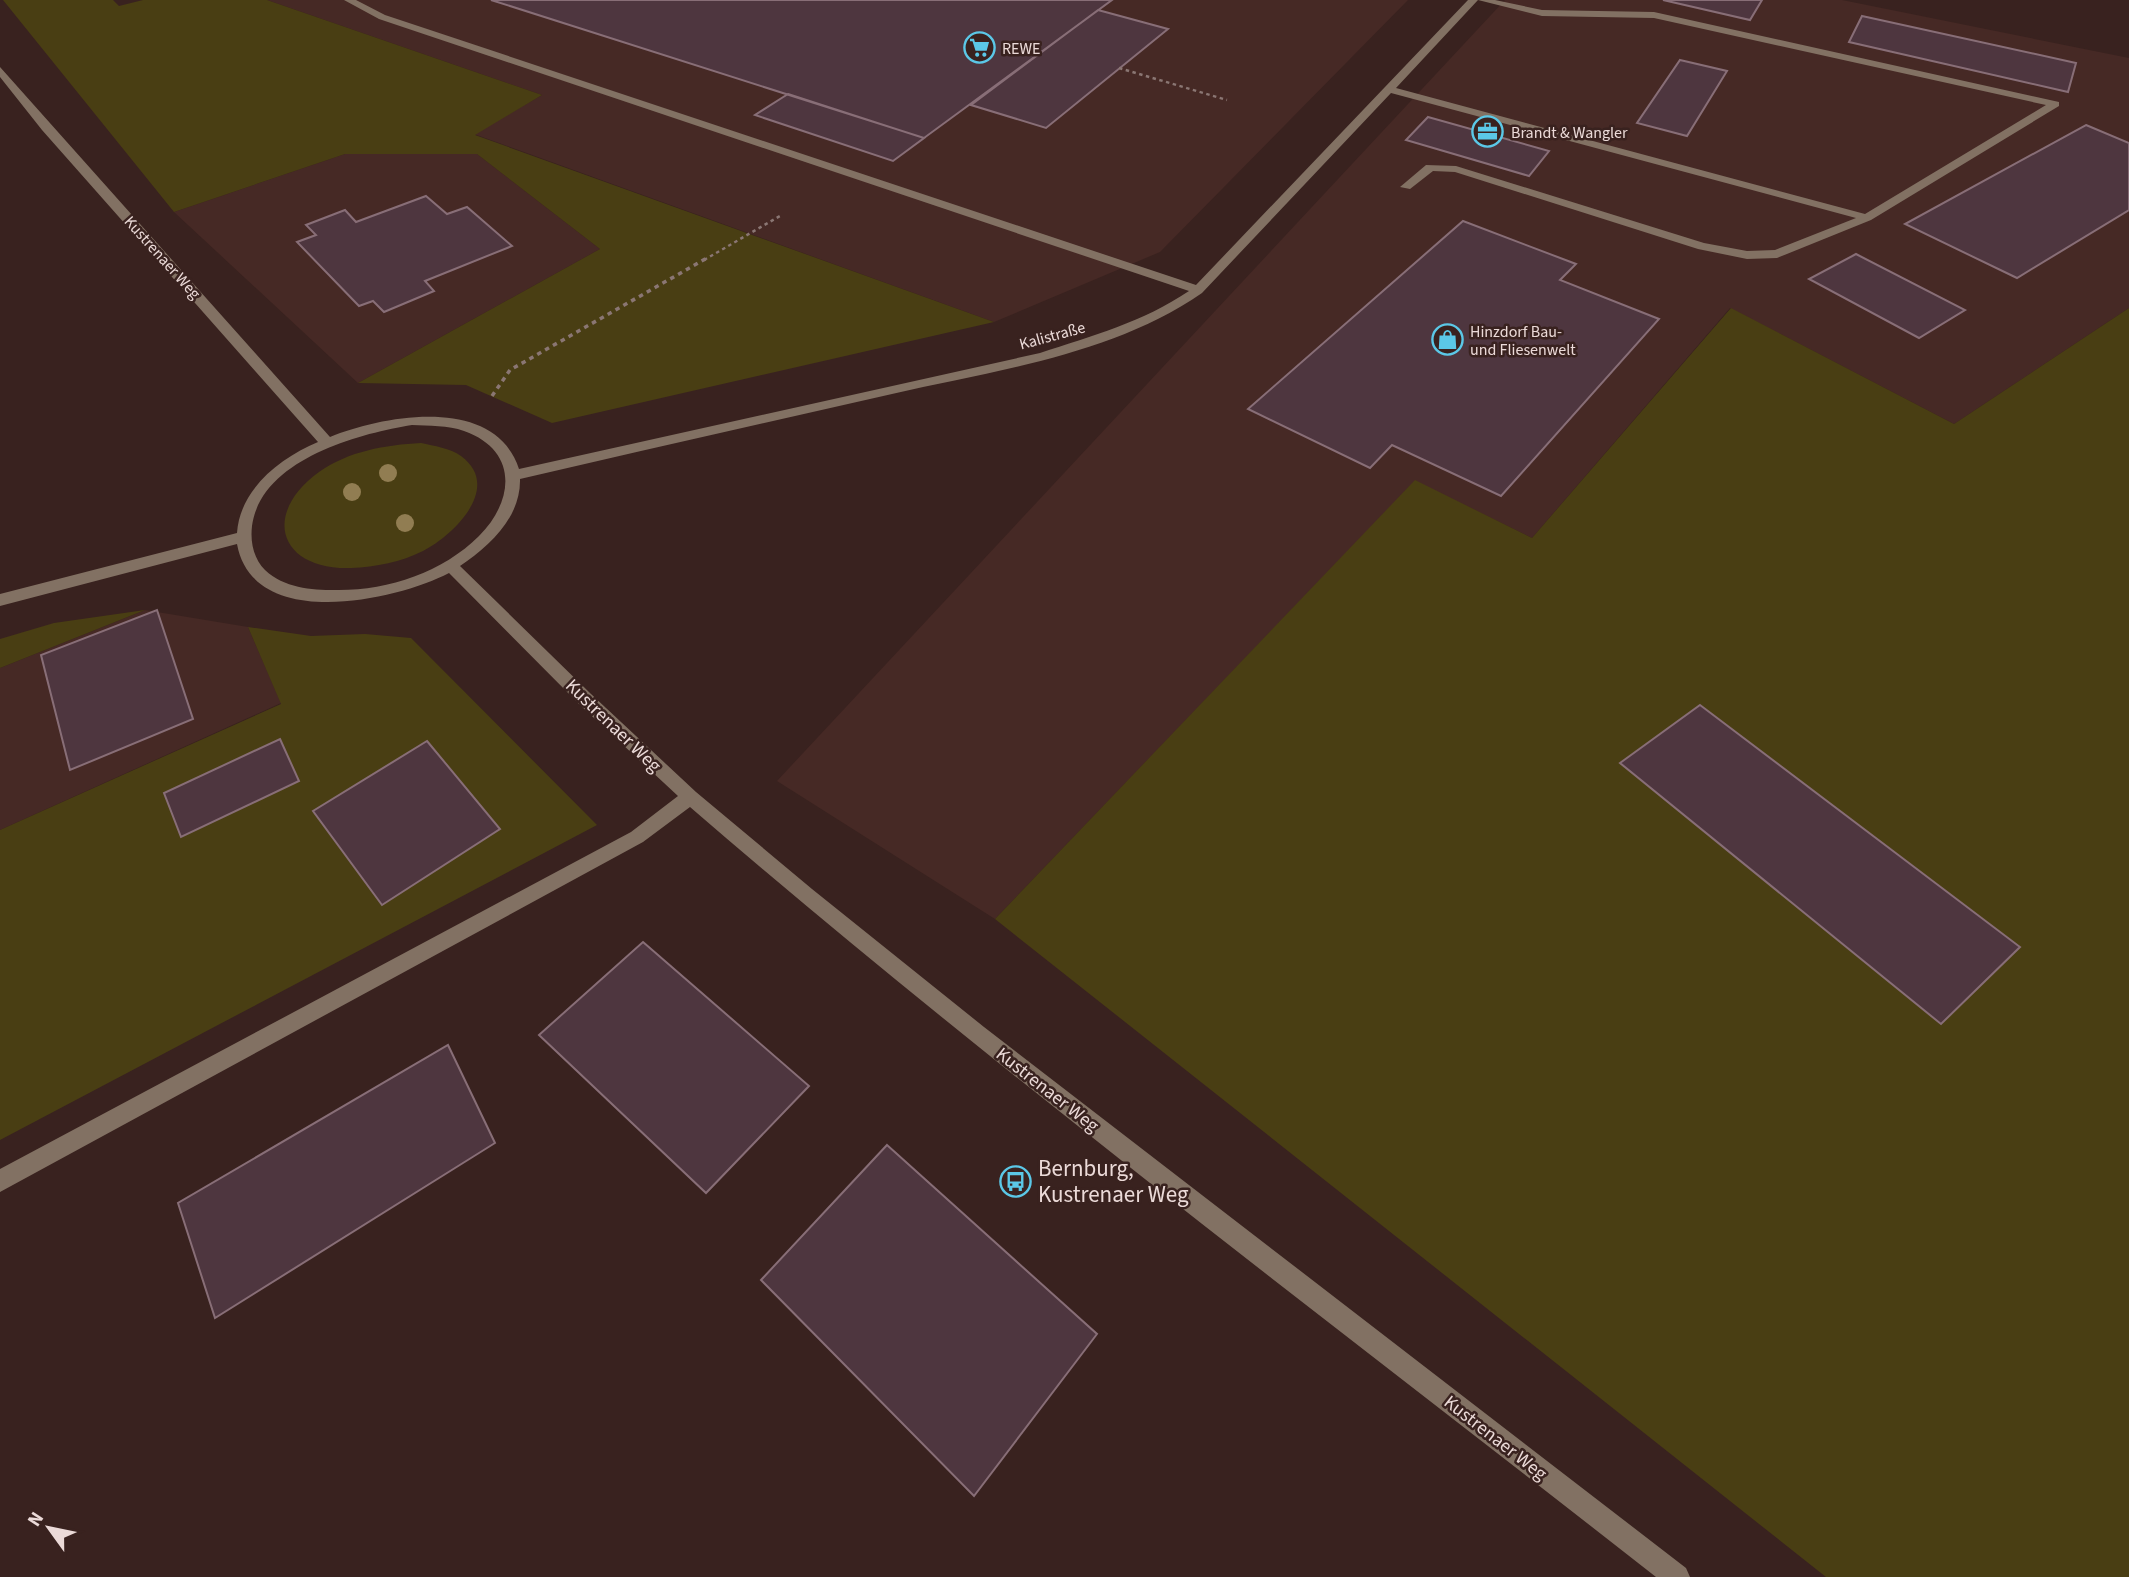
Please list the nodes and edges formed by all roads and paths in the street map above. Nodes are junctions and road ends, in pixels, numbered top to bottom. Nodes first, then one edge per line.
1 (349, 0) edge
2 (1473, 0) edge
3 (1482, 0) edge
4 (1119, 68) dead end
5 (0, 70) edge
6 (1388, 89) junction
7 (1227, 100) dead end
8 (1406, 187) dead end
9 (780, 216) dead end
10 (1867, 218) junction
11 (1198, 290) junction
12 (469, 428) junction
13 (327, 443) junction
14 (515, 475) junction
15 (243, 537) junction
16 (450, 565) junction
17 (0, 600) edge
18 (690, 797) junction
19 (0, 1181) edge
20 (1677, 1577) edge

1 - 11 street
2 - 6 street, Kalistraße
3 - 10 street
4 - 7 path
5 - 13 street, Kustrenaer Weg
6 - 10 street
6 - 11 street, Kalistraße
8 - 10 street
9 - 12 path
11 - 14 street, Kalistraße
12 - 13 street
12 - 14 street
13 - 15 street
14 - 16 street
15 - 16 street
15 - 17 street
16 - 18 street, Kustrenaer Weg
18 - 19 street
18 - 20 street, Kustrenaer Weg

